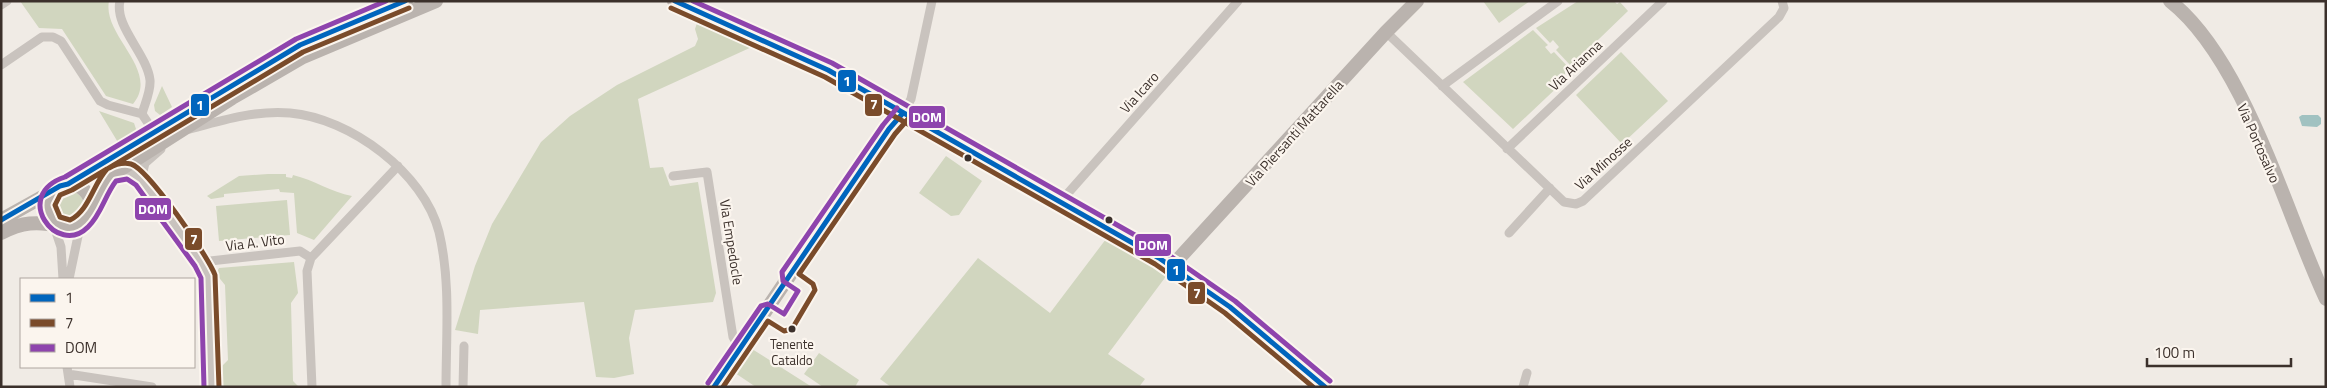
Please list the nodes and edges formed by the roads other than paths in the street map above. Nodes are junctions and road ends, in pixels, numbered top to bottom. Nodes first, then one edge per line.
1 (7, 1) edge
2 (120, 1) edge
3 (406, 1) edge
4 (436, 1) edge
5 (674, 1) edge
6 (932, 1) edge
7 (1238, 1) edge
8 (1417, 1) edge
9 (1558, 1) edge
10 (1663, 1) edge
11 (1782, 1) edge
12 (2170, 1) edge
13 (1, 5) edge
14 (1386, 32) junction
15 (1, 65) edge
16 (1442, 86) junction
17 (903, 113) junction
18 (142, 114) junction
19 (154, 132) junction
20 (177, 133) junction
21 (1507, 148) junction
22 (398, 166) junction
23 (113, 174) junction
24 (673, 176) dead end
25 (141, 180) junction
26 (68, 184) junction
27 (1550, 188) junction
28 (53, 191) junction
29 (1061, 201) junction
30 (87, 215) junction
31 (1, 220) edge
32 (55, 223) junction
33 (1, 233) edge
34 (1509, 233) dead end
35 (311, 258) junction
36 (201, 262) junction
37 (1172, 266) junction
38 (63, 278) edge
39 (69, 278) edge
40 (2326, 299) edge
41 (464, 346) dead end
42 (740, 349) junction
43 (68, 370) edge
44 (1527, 373) dead end
45 (70, 387) edge
46 (152, 387) edge
47 (212, 387) edge
48 (312, 387) edge
49 (446, 387) edge
50 (463, 387) edge
51 (714, 387) edge
52 (1325, 387) edge
53 (1524, 387) edge

1 - 13 street
2 - 18 street
3 - 19 main road
4 - 20 main road
5 - 17 main road
6 - 17 street
7 - 29 street, Via Icaro
8 - 14 main road, Via Piersanti Mattarella
9 - 16 street
10 - 21 street, Via Arianna
11 - 27 street, Via Minosse
12 - 40 main road, Via Portosalvo
14 - 16 street, Via Minosse
14 - 37 main road, Via Piersanti Mattarella
15 - 18 street
16 - 21 street, Via Minosse
17 - 29 main road
17 - 42 main road
18 - 19 street
19 - 26 main road
20 - 22 street
20 - 23 main road
20 - 25 street
21 - 27 street, Via Minosse
22 - 35 street
22 - 49 street
23 - 25 street
23 - 30 main road
24 - 42 street, Via Empedocle
25 - 36 street
26 - 28 main road
26 - 30 main road
27 - 34 street
28 - 31 main road
28 - 32 main road
29 - 37 main road
30 - 32 main road
30 - 39 street
32 - 33 main road
32 - 38 street
35 - 36 street, Via A. Vito
35 - 48 street
36 - 47 street
37 - 52 main road
41 - 50 street
42 - 51 main road
43 - 45 street
43 - 46 street
44 - 53 street

